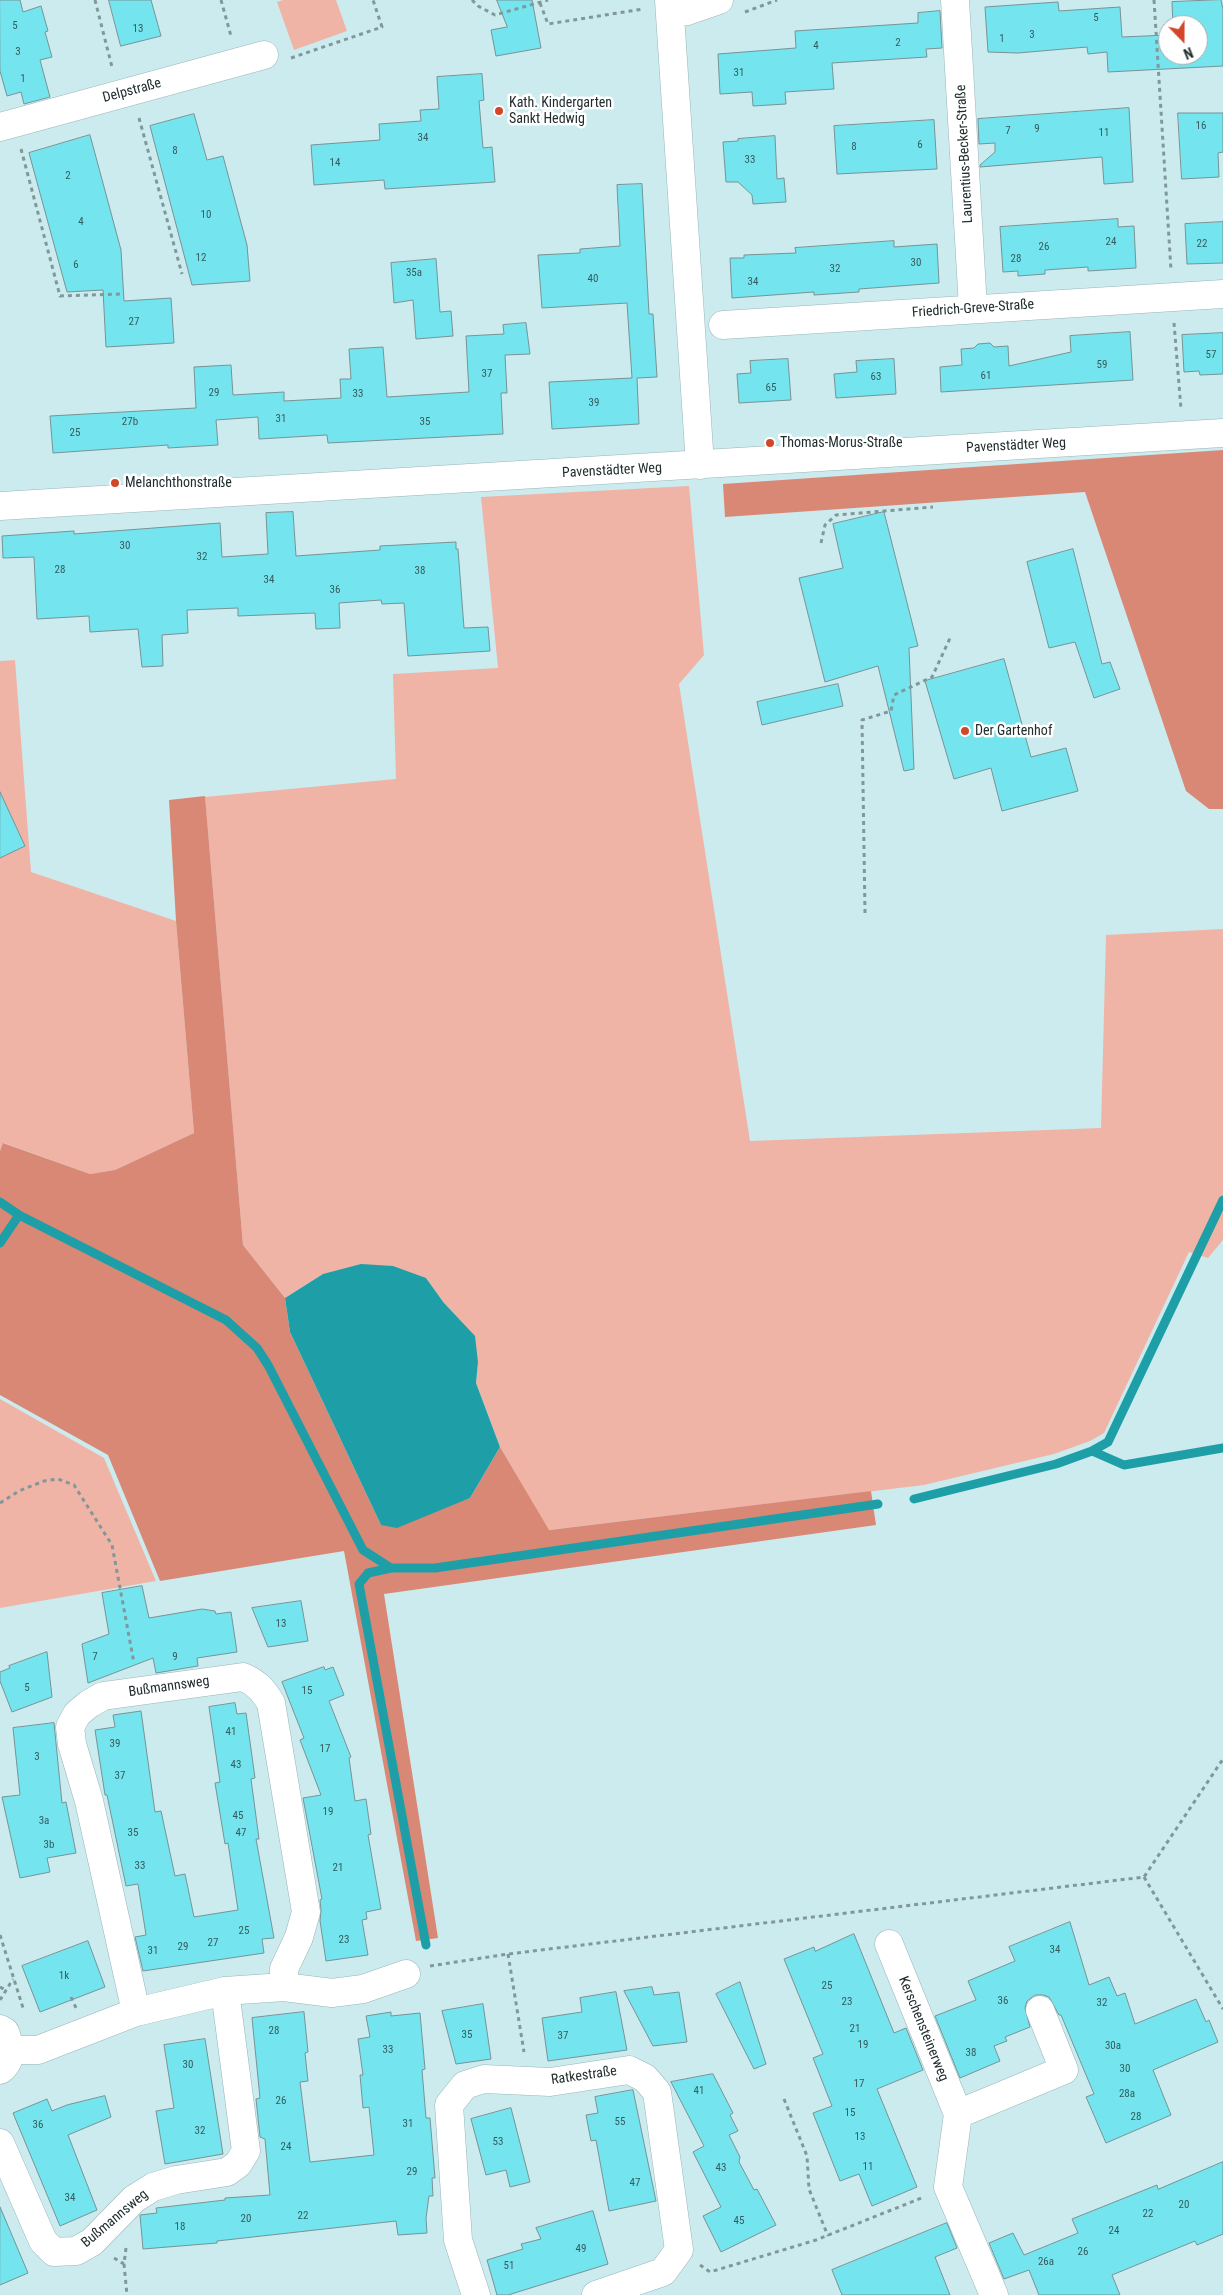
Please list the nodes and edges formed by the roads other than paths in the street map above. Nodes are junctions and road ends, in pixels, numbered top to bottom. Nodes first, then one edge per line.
1 (718, 0) edge
2 (955, 0) edge
3 (670, 6) edge
4 (264, 54) road end
5 (7, 125) edge
6 (1223, 294) edge
7 (973, 308) junction
8 (723, 325) dead end
9 (1223, 434) edge
10 (700, 466) junction
11 (0, 506) edge
12 (888, 1944) dead end
13 (406, 1974) road end
14 (284, 1987) junction
15 (225, 1991) junction
16 (1040, 2010) dead end
17 (136, 2012) junction
18 (4, 2050) edge
19 (958, 2114) junction
20 (0, 2143) edge
21 (476, 2295) edge
22 (596, 2295) edge
23 (994, 2295) edge

1 - 3 street
2 - 7 street, Laurentius-Becker-Straße
3 - 10 street
4 - 5 street, Delpstraße
6 - 7 street, Friedrich-Greve-Straße
7 - 8 street, Friedrich-Greve-Straße
9 - 10 street, Pavenstädter Weg
10 - 11 street, Pavenstädter Weg
12 - 19 street, Kerschensteinerweg
13 - 14 street
14 - 15 street
14 - 17 street, Bußmannsweg
15 - 17 street
15 - 20 street, Bußmannsweg
16 - 19 street
17 - 18 street
19 - 23 street
21 - 22 street, Ratkestraße

